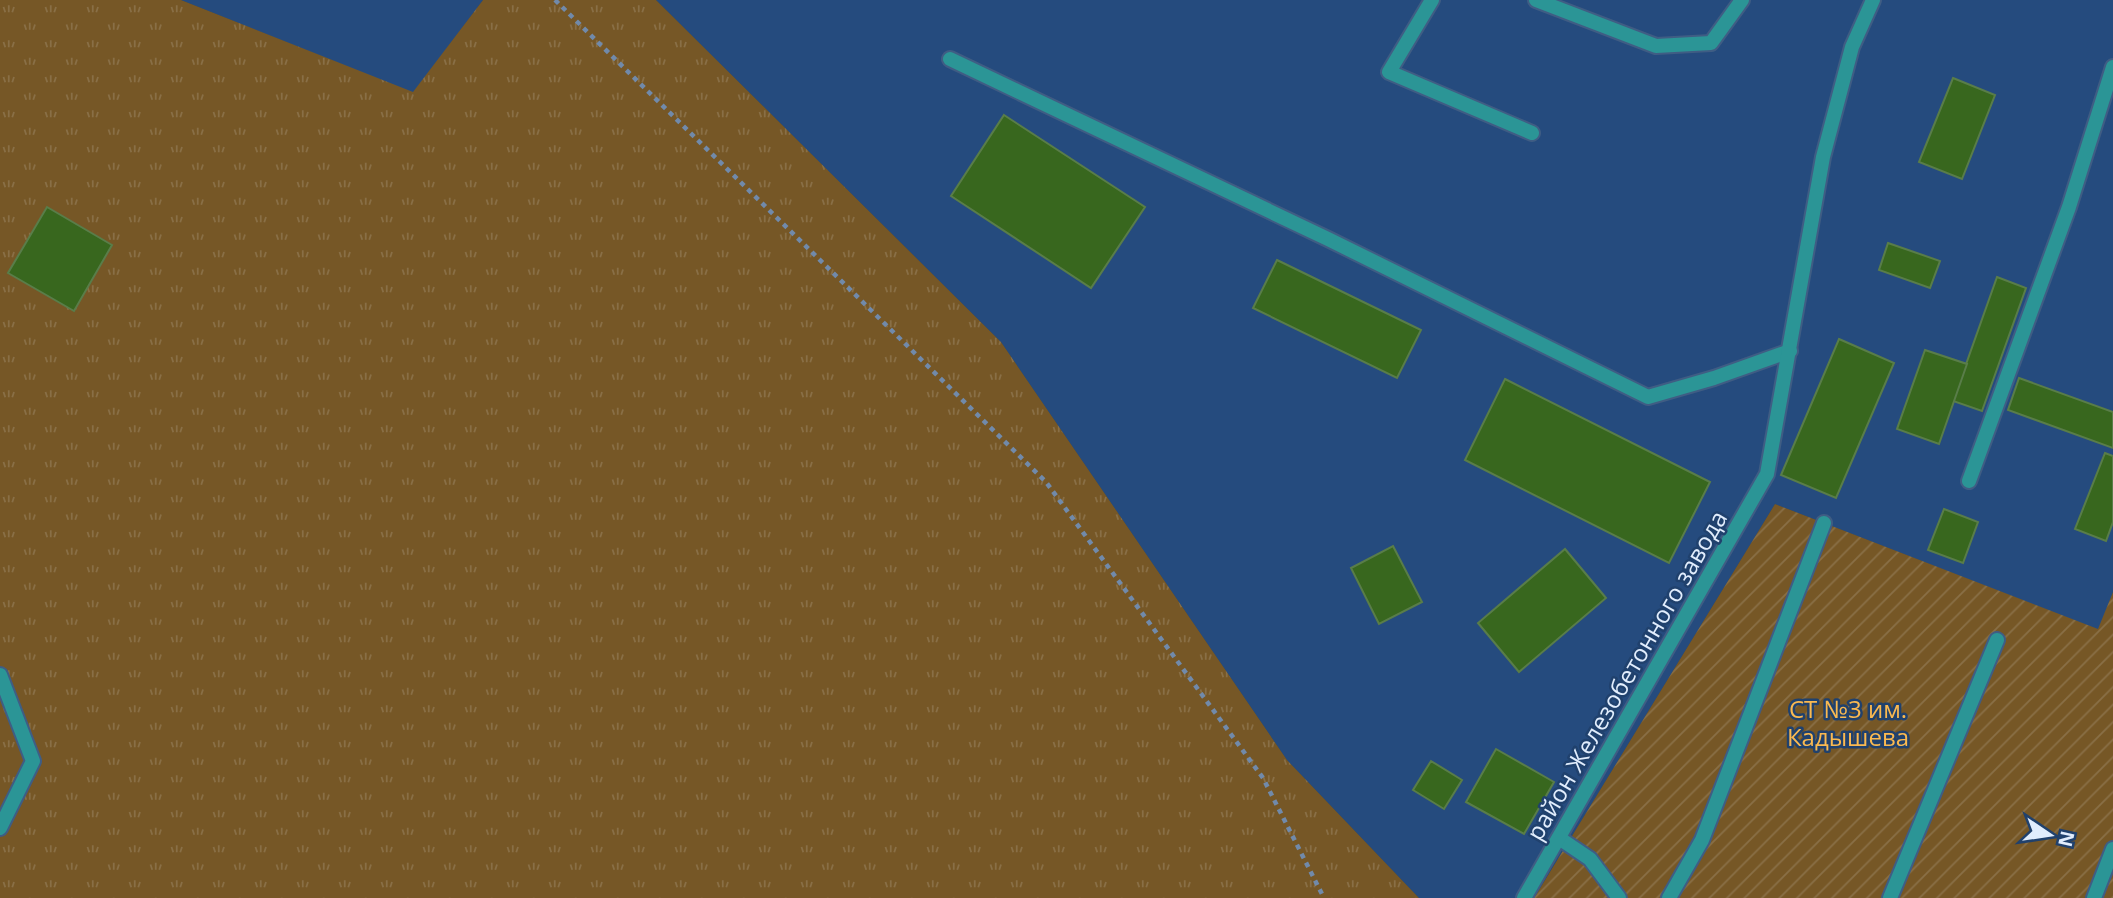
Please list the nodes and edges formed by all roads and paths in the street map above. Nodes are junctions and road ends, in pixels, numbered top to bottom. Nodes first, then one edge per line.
1 (555, 0) edge
2 (1432, 0) edge
3 (1536, 0) edge
4 (1742, 0) edge
5 (1873, 0) edge
6 (950, 59) dead end
7 (2113, 67) edge
8 (1532, 133) dead end
9 (1790, 351) junction
10 (1969, 481) dead end
11 (1824, 523) dead end
12 (1997, 640) dead end
13 (0, 675) edge
14 (0, 828) edge
15 (1559, 838) junction
16 (2113, 849) edge
17 (1324, 898) edge
18 (1524, 898) edge
19 (1619, 898) edge
20 (1669, 898) edge
21 (1891, 898) edge
22 (2094, 898) edge

1 - 17 path
2 - 8 lane
3 - 4 lane
5 - 9 lane, район Железобетонного завода
6 - 9 lane
7 - 10 lane
9 - 15 lane, район Железобетонного завода
11 - 20 lane
12 - 21 lane
13 - 14 lane
15 - 18 lane, район Железобетонного завода
15 - 19 lane
16 - 22 lane

